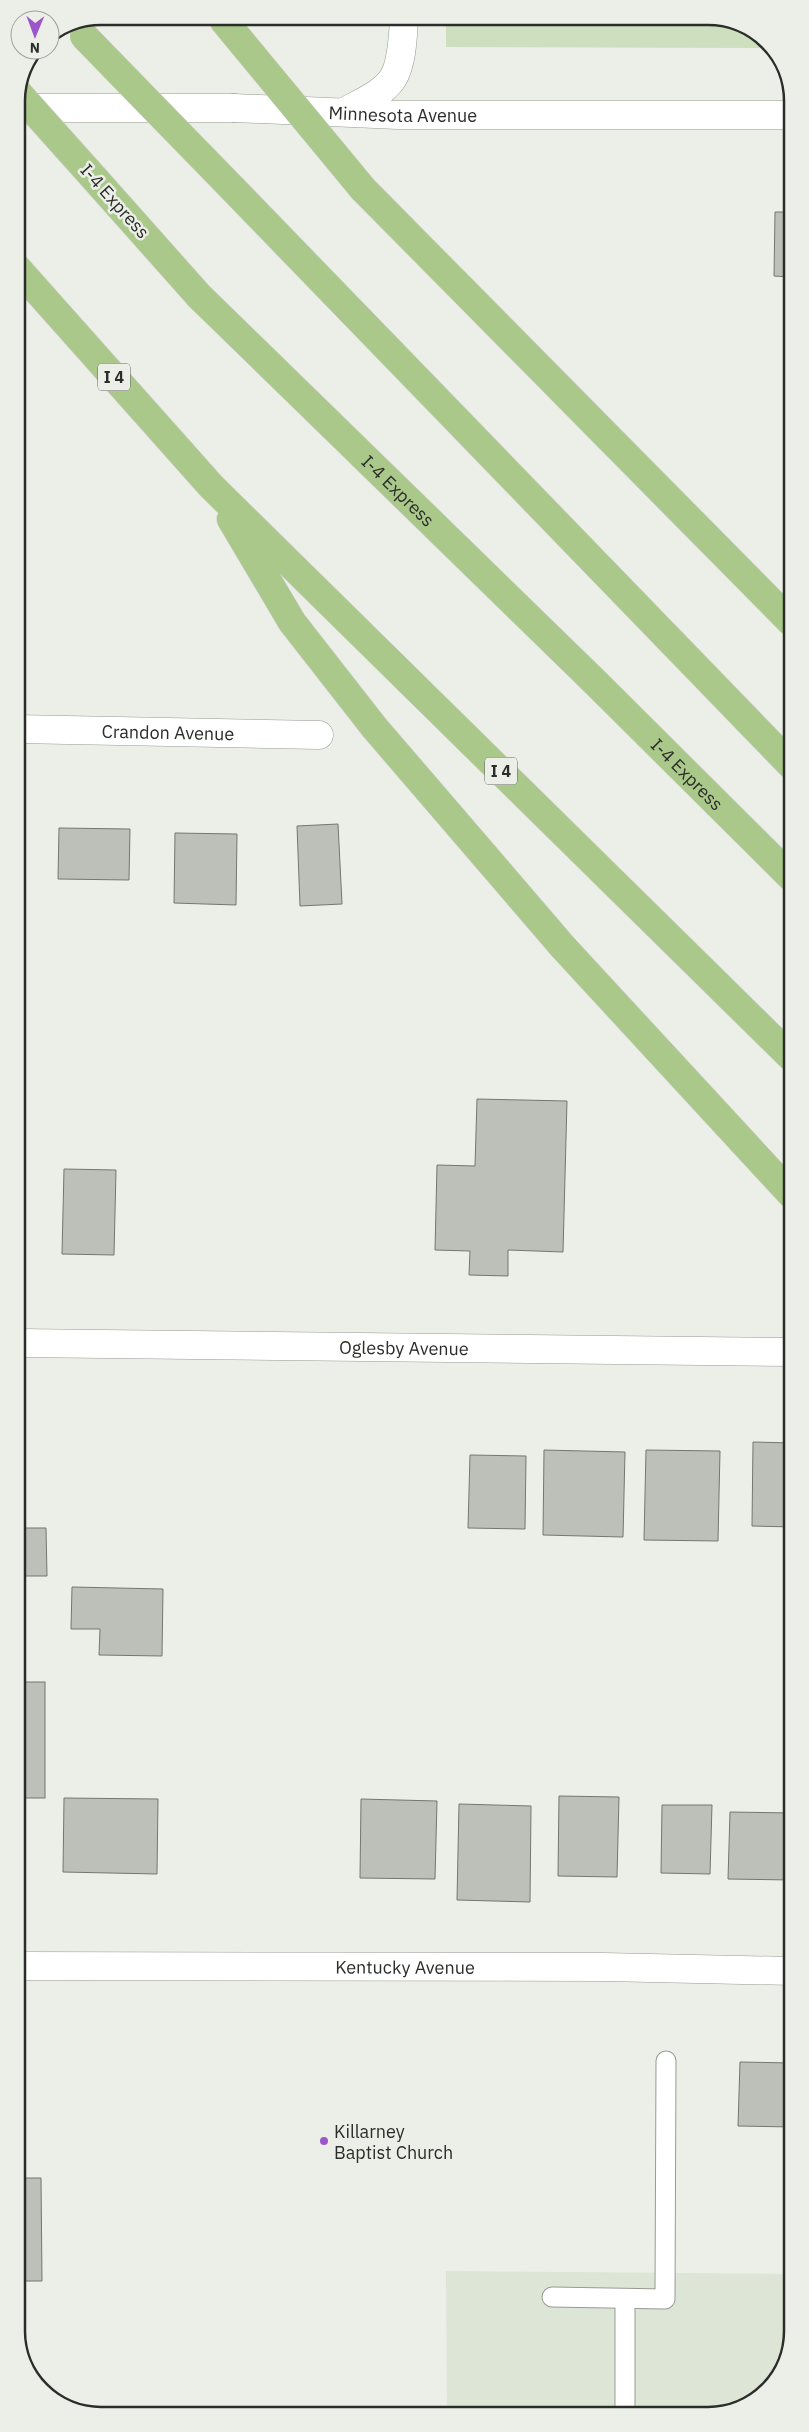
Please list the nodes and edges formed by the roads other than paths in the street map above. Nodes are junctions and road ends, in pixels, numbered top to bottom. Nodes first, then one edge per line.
1 (227, 25) edge
2 (404, 25) edge
3 (78, 29) edge
4 (25, 101) edge
5 (25, 108) edge
6 (344, 112) junction
7 (784, 115) edge
8 (25, 277) edge
9 (211, 486) junction
10 (784, 615) edge
11 (25, 729) edge
12 (319, 735) dead end
13 (784, 758) edge
14 (784, 870) edge
15 (784, 1050) edge
16 (784, 1186) edge
17 (25, 1343) edge
18 (784, 1352) edge
19 (25, 1966) edge
20 (784, 1971) edge
21 (666, 2060) dead end
22 (552, 2297) dead end
23 (625, 2299) junction
24 (625, 2407) edge

1 - 10 highway, bridge
2 - 6 street
3 - 13 highway, bridge
4 - 14 highway, I-4 Express, bridge
5 - 6 street, Minnesota Avenue
6 - 7 street, Minnesota Avenue
8 - 9 highway, I 4
9 - 15 highway, I 4
9 - 16 highway
11 - 12 street, Crandon Avenue
17 - 18 street, Oglesby Avenue
19 - 20 street, Kentucky Avenue
21 - 23 lane
22 - 23 lane
23 - 24 lane

